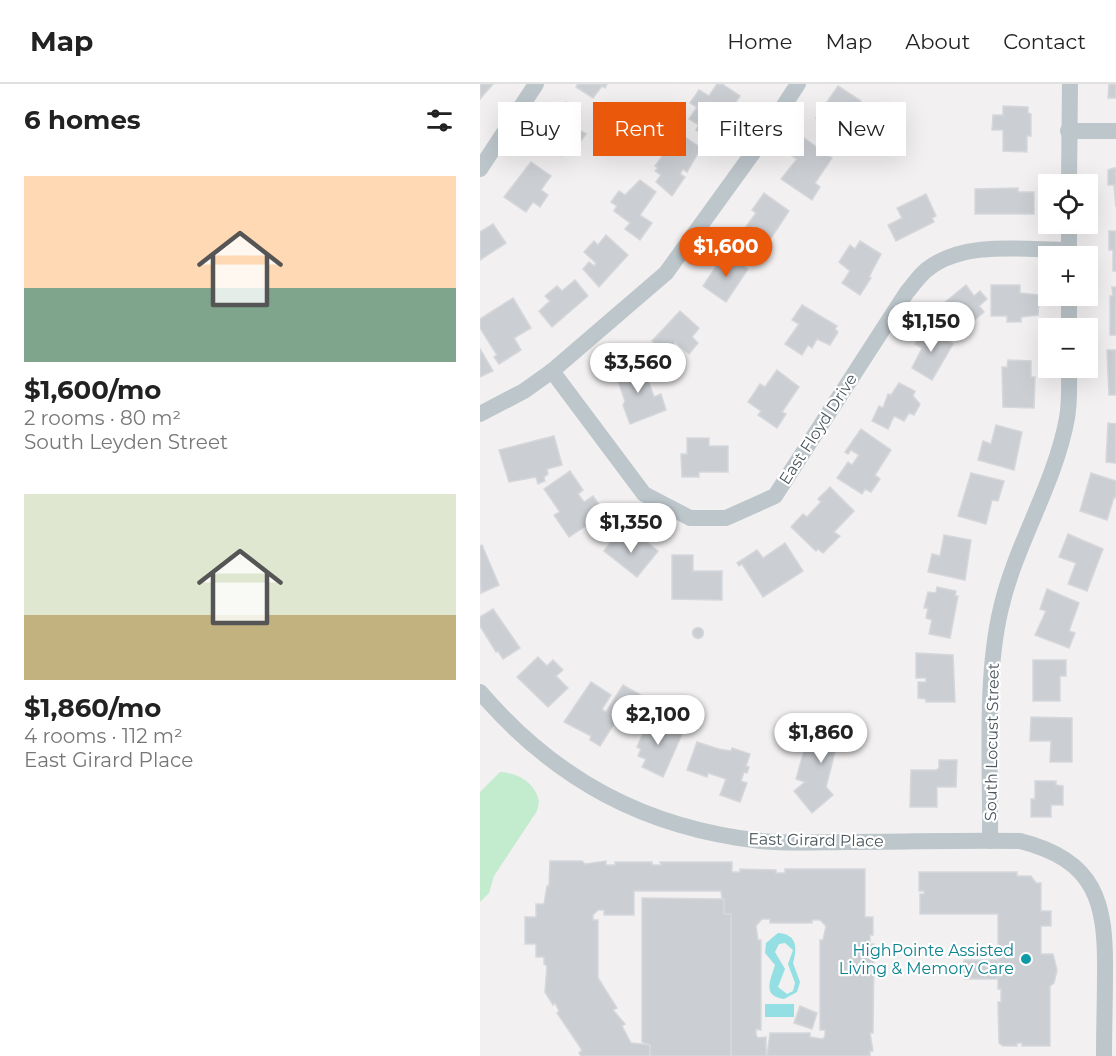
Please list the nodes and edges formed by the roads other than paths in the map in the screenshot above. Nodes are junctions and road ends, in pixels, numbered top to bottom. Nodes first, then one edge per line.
1 (536, 84) edge
2 (798, 84) edge
3 (1070, 84) edge
4 (1068, 131) junction
5 (1116, 131) edge
6 (480, 169) edge
7 (1069, 174) edge
8 (1038, 252) edge
9 (552, 371) junction
10 (1069, 378) edge
11 (480, 414) edge
12 (480, 692) edge
13 (990, 841) junction
14 (1104, 1056) edge

1 - 6 street
2 - 9 street
3 - 4 street
4 - 5 street
4 - 7 street
8 - 9 street, East Floyd Drive
9 - 11 street
10 - 13 street, South Locust Street
12 - 13 street, East Girard Place
13 - 14 street, South Locust Street

